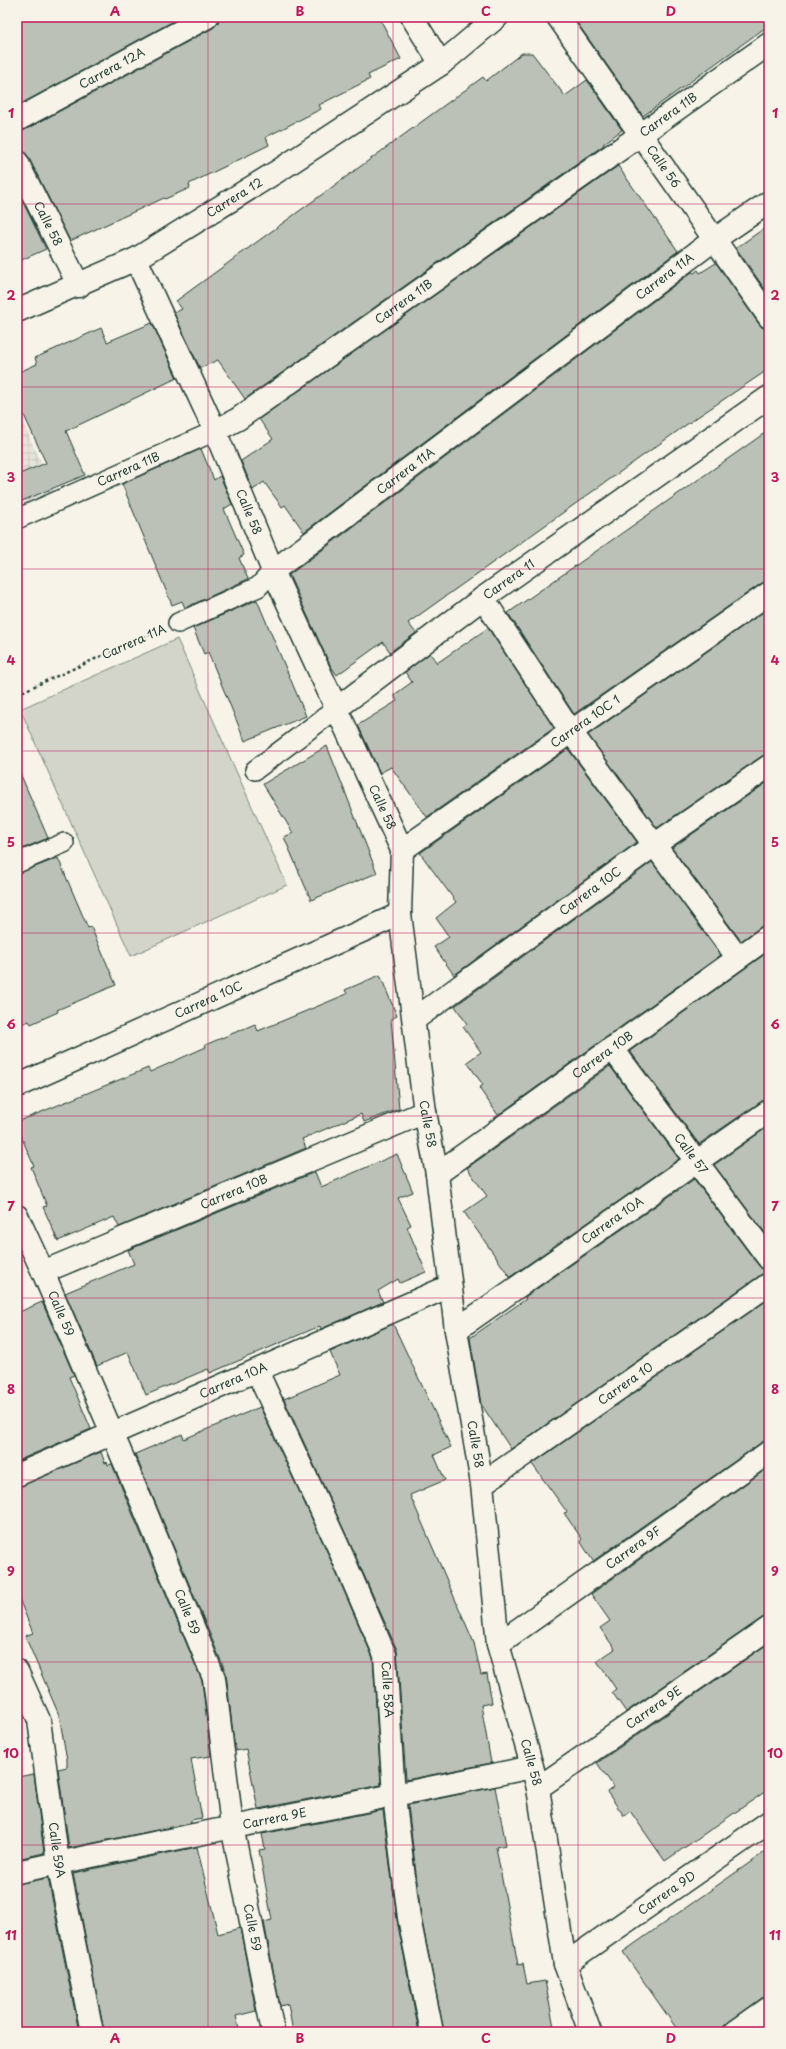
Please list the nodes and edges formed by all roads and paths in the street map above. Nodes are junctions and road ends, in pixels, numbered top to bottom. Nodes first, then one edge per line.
1 (207, 17) edge
2 (412, 17) edge
3 (497, 17) edge
4 (558, 17) edge
5 (769, 44) edge
6 (441, 64) junction
7 (17, 120) edge
8 (641, 134) junction
9 (17, 162) edge
10 (769, 202) edge
11 (715, 239) junction
12 (136, 259) junction
13 (79, 286) junction
14 (17, 311) edge
15 (769, 317) edge
16 (769, 397) edge
17 (216, 430) junction
18 (17, 519) edge
19 (273, 571) junction
20 (769, 593) edge
21 (483, 598) junction
22 (178, 623) joint
23 (17, 694) edge
24 (336, 709) junction
25 (571, 732) junction
26 (769, 766) edge
27 (255, 770) dead end
28 (64, 842) dead end
29 (654, 845) junction
30 (402, 850) junction
31 (17, 863) edge
32 (400, 914) junction
33 (769, 936) edge
34 (738, 958) junction
35 (415, 1019) junction
36 (612, 1048) junction
37 (17, 1086) edge
38 (769, 1111) edge
39 (425, 1112) junction
40 (696, 1163) junction
41 (437, 1174) junction
42 (17, 1216) edge
43 (769, 1259) edge
44 (43, 1272) junction
45 (769, 1284) edge
46 (450, 1286) junction
47 (456, 1330) junction
48 (257, 1371) junction
49 (112, 1433) junction
50 (769, 1452) edge
51 (17, 1475) edge
52 (482, 1484) junction
53 (769, 1628) edge
54 (498, 1644) junction
55 (17, 1671) edge
56 (532, 1767) junction
57 (538, 1788) junction
58 (394, 1796) junction
59 (769, 1822) edge
60 (232, 1826) junction
61 (58, 1863) junction
62 (17, 1872) edge
63 (565, 1964) junction
64 (769, 2008) edge
65 (92, 2032) edge
66 (273, 2032) edge
67 (432, 2032) edge
68 (590, 2032) edge
69 (735, 2032) edge

1 - 7 street, Carrera 12A
2 - 6 street
3 - 6 street, Carrera 12
4 - 8 street, Calle 56
5 - 8 street, Carrera 11B
6 - 12 street, Carrera 12
8 - 11 street, Calle 56
8 - 17 street, Carrera 11B
9 - 13 street, Calle 58
10 - 11 street, Carrera 11A
11 - 15 street, Calle 56
11 - 19 street, Carrera 11A
12 - 13 street, Carrera 12
12 - 17 street, Calle 58
13 - 14 street, Carrera 12
16 - 21 street, Carrera 11
17 - 18 lane, Carrera 11B
17 - 19 street, Calle 58
19 - 22 lane, Carrera 11A
19 - 24 street, Calle 58
20 - 25 street, Carrera 10C 1
21 - 24 street, Carrera 11
21 - 25 street
22 - 23 path, Carrera 11A
24 - 27 lane, Carrera 11
24 - 30 street, Calle 58
25 - 29 street
25 - 30 street, Carrera 10C 1
26 - 29 street, Carrera 10C
28 - 31 lane
29 - 34 street
29 - 35 street, Carrera 10C
30 - 32 street, Calle 58
32 - 35 street, Calle 58
32 - 37 street, Carrera 10C
33 - 34 street, Carrera 10B
34 - 36 street, Carrera 10B
35 - 39 street, Calle 58
36 - 40 street, Calle 57
36 - 41 street, Carrera 10B
38 - 40 street, Carrera 10A
39 - 41 street, Calle 58
39 - 44 street, Carrera 10B
40 - 43 street, Calle 57
40 - 47 street, Carrera 10A
41 - 46 street, Calle 58
42 - 44 street, Calle 59
44 - 49 street, Calle 59
45 - 52 street, Carrera 10
46 - 47 street, Calle 58
46 - 48 street, Carrera 10A
47 - 52 street, Calle 58
48 - 49 street, Carrera 10A
48 - 58 street, Calle 58A
49 - 51 street, Carrera 10A
49 - 60 street, Calle 59
50 - 54 street, Carrera 9F
52 - 54 street, Calle 58
53 - 57 street, Carrera 9E
54 - 56 street, Calle 58
55 - 61 street, Calle 59A
56 - 57 street, Calle 58
56 - 58 street, Carrera 9E
57 - 63 street, Calle 58
58 - 60 street, Carrera 9E
58 - 67 street, Calle 58A
59 - 63 street, Carrera 9D
60 - 61 street, Carrera 9E
60 - 66 street, Calle 59
61 - 62 street, Carrera 9E
61 - 65 street, Calle 59A
63 - 68 street, Calle 58
64 - 69 street

